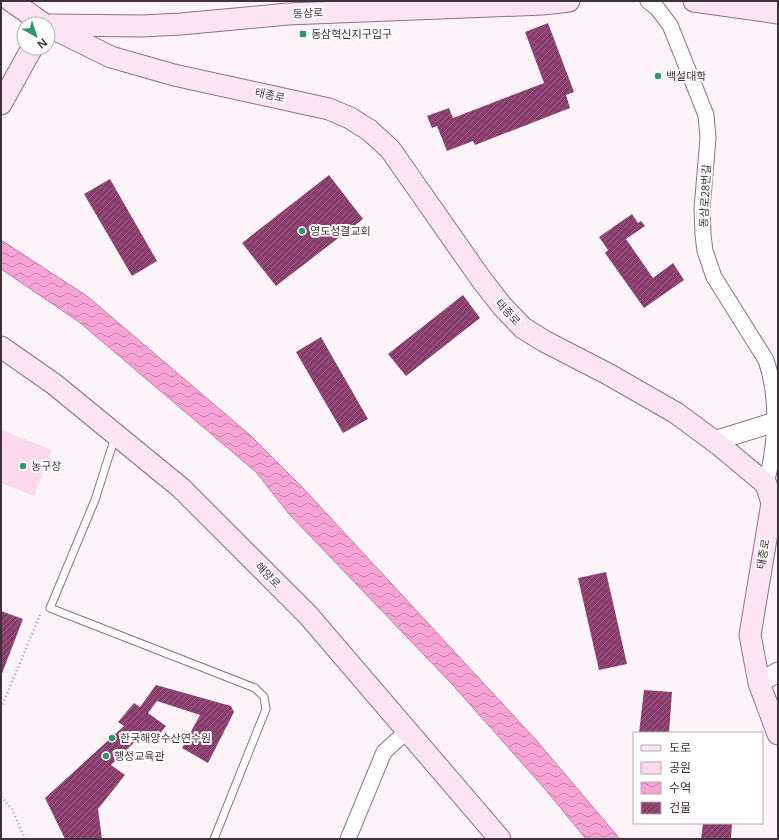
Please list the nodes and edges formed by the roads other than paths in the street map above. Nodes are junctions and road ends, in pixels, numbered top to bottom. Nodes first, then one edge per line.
1 (11, 1) edge
2 (569, 1) edge
3 (648, 1) edge
4 (694, 1) edge
5 (738, 4) edge
6 (778, 13) edge
7 (33, 16) edge
8 (56, 26) edge
9 (56, 30) edge
10 (28, 56) edge
11 (1, 104) edge
12 (1, 347) edge
13 (775, 422) junction
14 (116, 435) junction
15 (714, 441) junction
16 (772, 481) edge
17 (778, 672) edge
18 (759, 683) junction
19 (407, 731) junction
20 (778, 734) edge
21 (214, 839) edge
22 (348, 839) edge
23 (500, 839) edge

1 - 7 main road
2 - 8 main road, 동삼로
3 - 13 street, 동삼로28번길
4 - 5 main road
5 - 6 main road
9 - 15 main road, 태종로
10 - 11 main road
12 - 14 main road, 해양로
13 - 15 street
13 - 16 street, 동삼로28번길
14 - 19 main road, 해양로
14 - 21 lane
15 - 16 main road, 태종로
16 - 18 main road, 태종로
17 - 18 street
18 - 20 main road, 태종로
19 - 22 street
19 - 23 main road, 해양로

